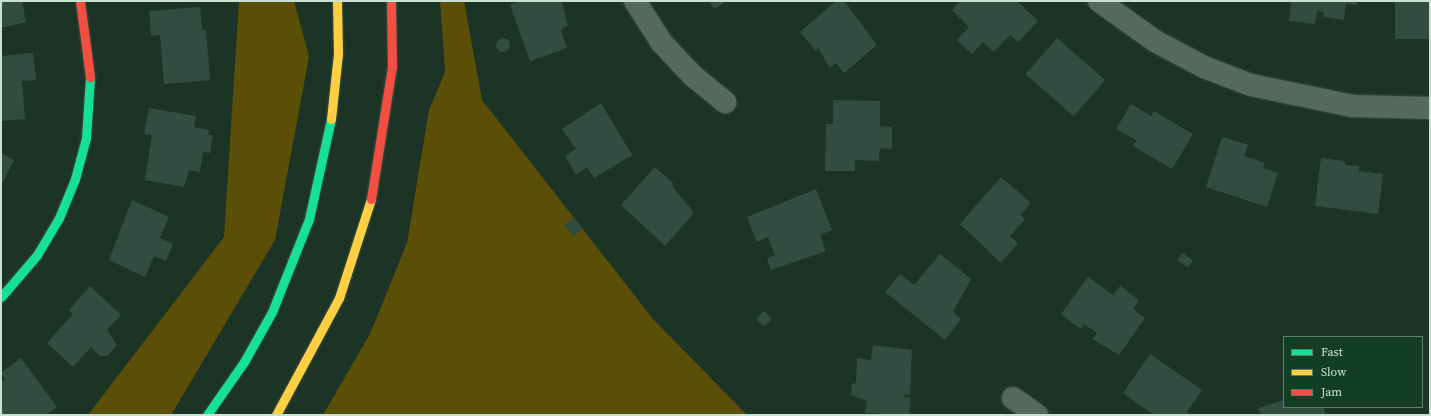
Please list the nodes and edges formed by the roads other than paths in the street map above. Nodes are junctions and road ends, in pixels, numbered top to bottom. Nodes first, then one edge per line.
1 (80, 1) edge
2 (337, 1) edge
3 (391, 1) edge
4 (635, 1) edge
5 (1099, 1) edge
6 (725, 102) dead end
7 (1430, 108) edge
8 (1, 297) edge
9 (1013, 398) dead end
10 (207, 415) edge
11 (276, 415) edge
12 (1037, 415) edge

1 - 8 street
2 - 10 street
3 - 11 street
4 - 6 street
5 - 7 street
9 - 12 street

